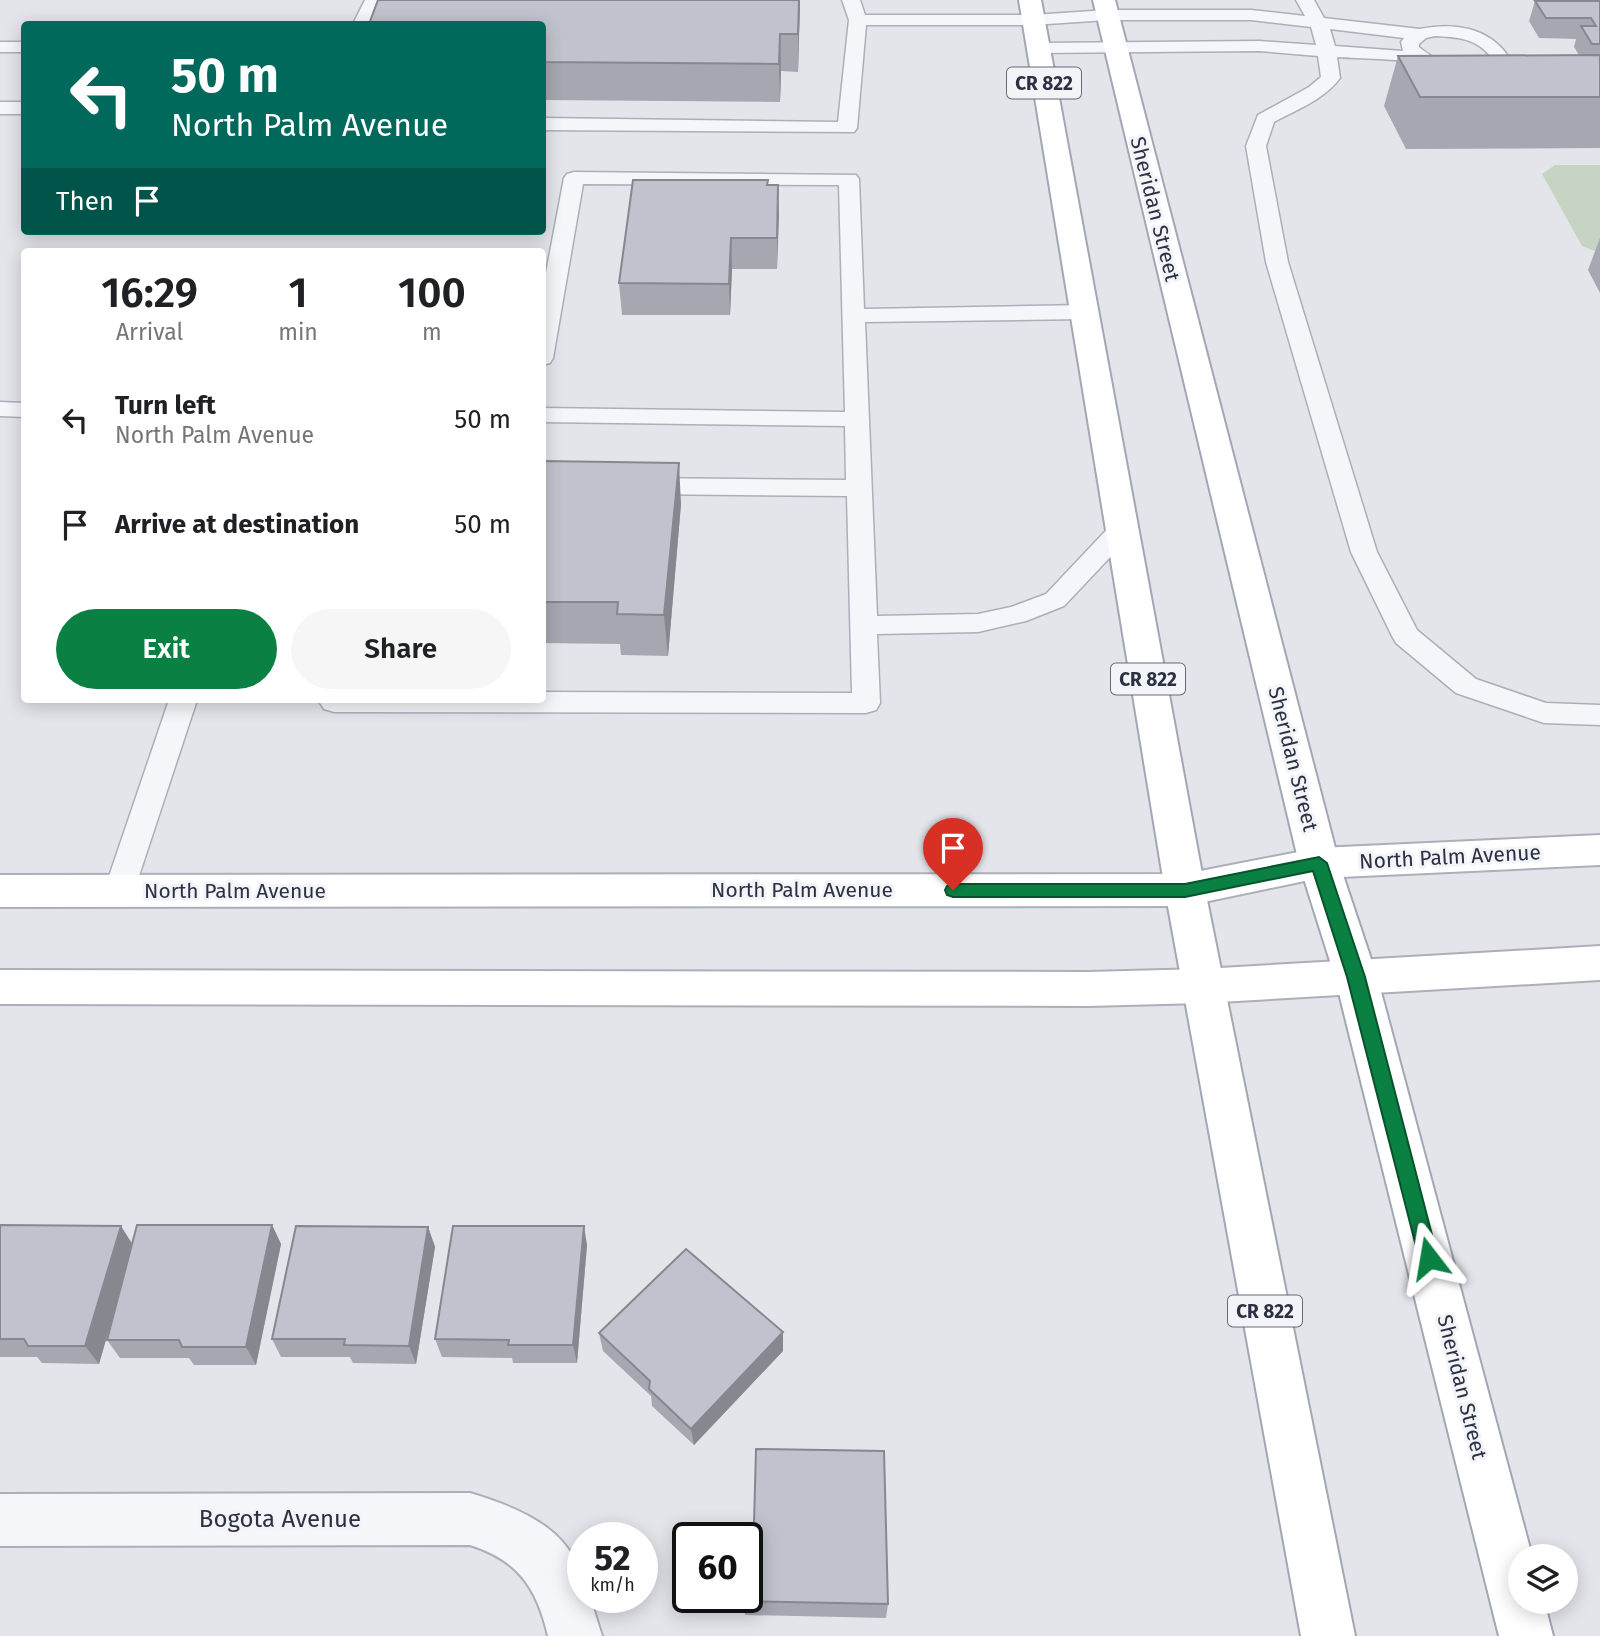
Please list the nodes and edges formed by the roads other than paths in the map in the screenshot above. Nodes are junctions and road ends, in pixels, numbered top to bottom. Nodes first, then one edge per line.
1 (374, 0) edge
2 (851, 0) edge
3 (1305, 0) edge
4 (1032, 10) edge
5 (858, 20) junction
6 (364, 21) edge
7 (1109, 21) edge
8 (1318, 24) junction
9 (1420, 34) junction
10 (0, 47) edge
11 (21, 47) edge
12 (1038, 48) junction
13 (1326, 51) junction
14 (1418, 58) junction
15 (0, 108) edge
16 (21, 108) edge
17 (546, 124) edge
18 (1084, 312) junction
19 (854, 316) junction
20 (546, 336) edge
21 (0, 409) edge
22 (21, 410) edge
23 (546, 415) edge
24 (857, 419) junction
25 (612, 486) edge
26 (859, 488) junction
27 (1122, 529) junction
28 (863, 625) junction
29 (546, 701) edge
30 (182, 703) edge
31 (1600, 715) edge
32 (1600, 850) edge
33 (1319, 863) junction
34 (1185, 890) junction
35 (0, 891) edge
36 (119, 891) junction
37 (1600, 963) edge
38 (1356, 977) junction
39 (1203, 986) junction
40 (0, 987) edge
41 (0, 1520) edge
42 (575, 1636) edge
43 (1328, 1636) edge
44 (1526, 1636) edge

1 - 6 lane
2 - 5 lane
3 - 8 lane
4 - 5 lane
4 - 7 lane
4 - 12 main road, CR 822
5 - 17 lane
7 - 8 lane
7 - 12 lane
7 - 13 lane
7 - 33 main road, Sheridan Street
8 - 9 lane
8 - 13 lane
9 - 14 lane
9 - 14 lane
10 - 11 lane
12 - 18 main road, CR 822
13 - 14 lane
13 - 31 lane
15 - 16 lane
18 - 19 lane
18 - 27 main road, CR 822
19 - 20 lane
19 - 24 lane
21 - 22 lane
23 - 24 lane
24 - 26 lane
25 - 26 lane
26 - 28 lane
27 - 28 lane
27 - 34 main road, CR 822
28 - 29 lane
30 - 36 lane
32 - 33 main road, North Palm Avenue
33 - 34 main road, North Palm Avenue
33 - 38 main road, Sheridan Street
34 - 36 main road, North Palm Avenue
34 - 39 main road, CR 822
35 - 36 main road, North Palm Avenue
37 - 38 main road
38 - 39 main road
38 - 44 main road, Sheridan Street
39 - 40 main road
39 - 43 main road, CR 822
41 - 42 street, Bogota Avenue

